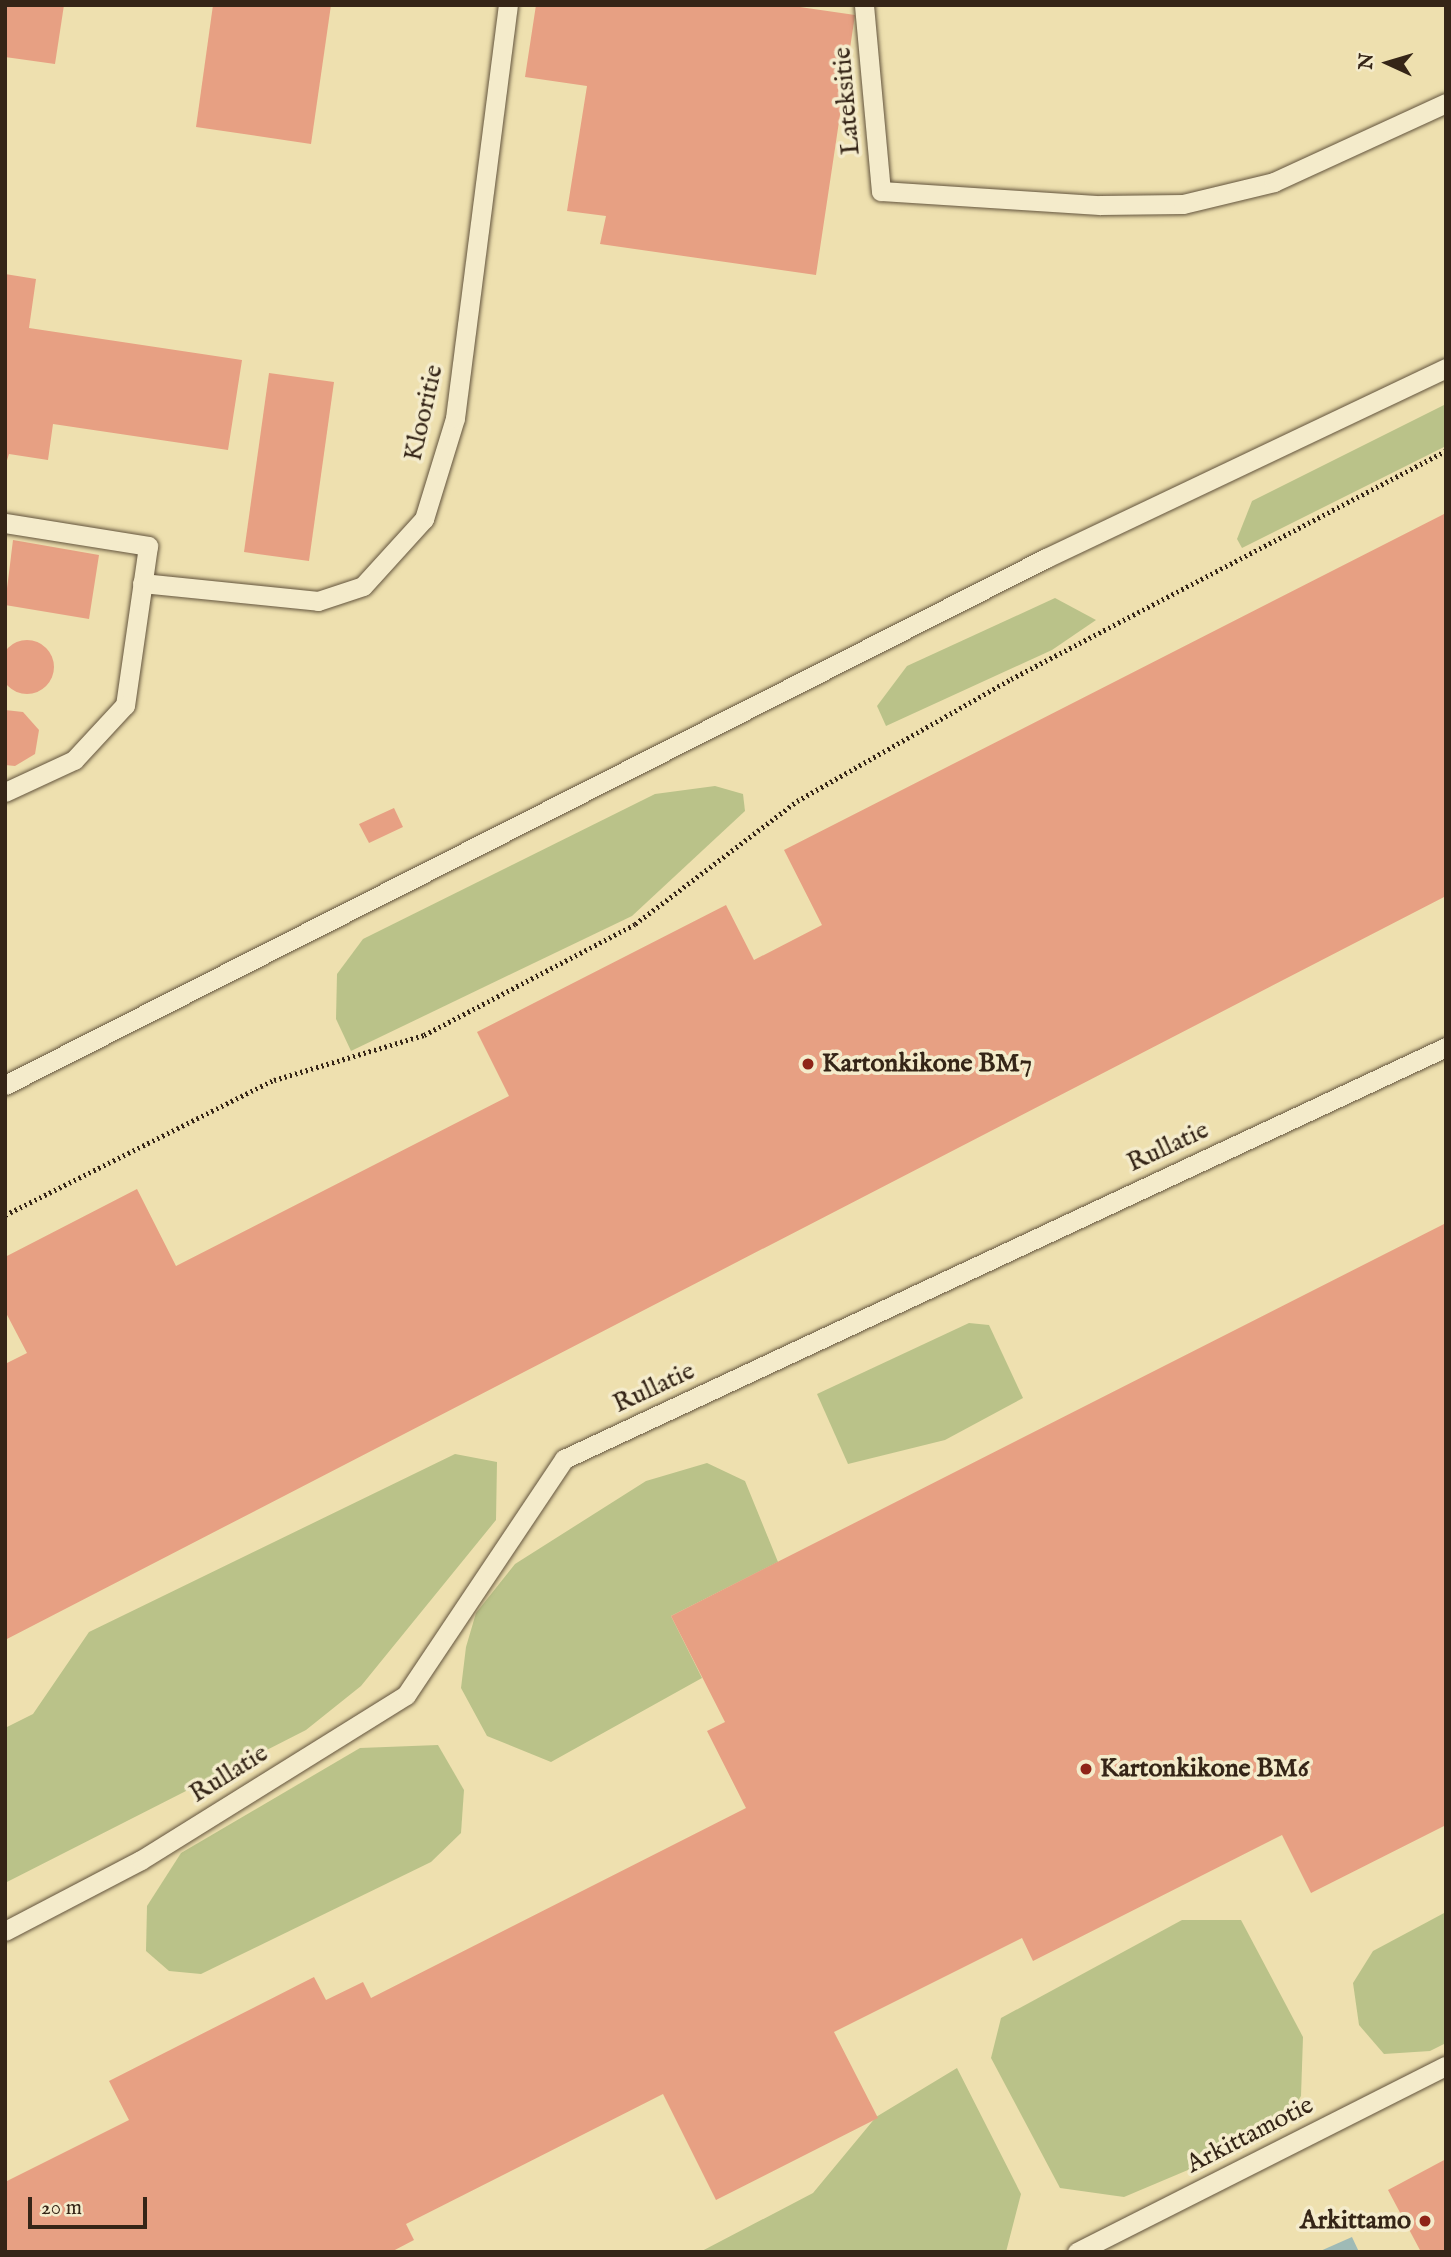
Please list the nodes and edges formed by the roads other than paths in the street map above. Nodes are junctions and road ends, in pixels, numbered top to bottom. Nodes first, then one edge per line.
1 (508, 5) edge
2 (864, 5) edge
3 (1446, 103) edge
4 (1446, 368) edge
5 (5, 523) edge
6 (142, 583) junction
7 (5, 792) edge
8 (1446, 1046) edge
9 (5, 1085) edge
10 (5, 1931) edge
11 (1446, 2066) edge
12 (1077, 2252) edge

1 - 6 lane, Klooritie
2 - 3 lane, Lateksitie
4 - 9 lane
5 - 6 lane
6 - 7 lane
8 - 10 lane, Rullatie
11 - 12 lane, Arkittamotie

